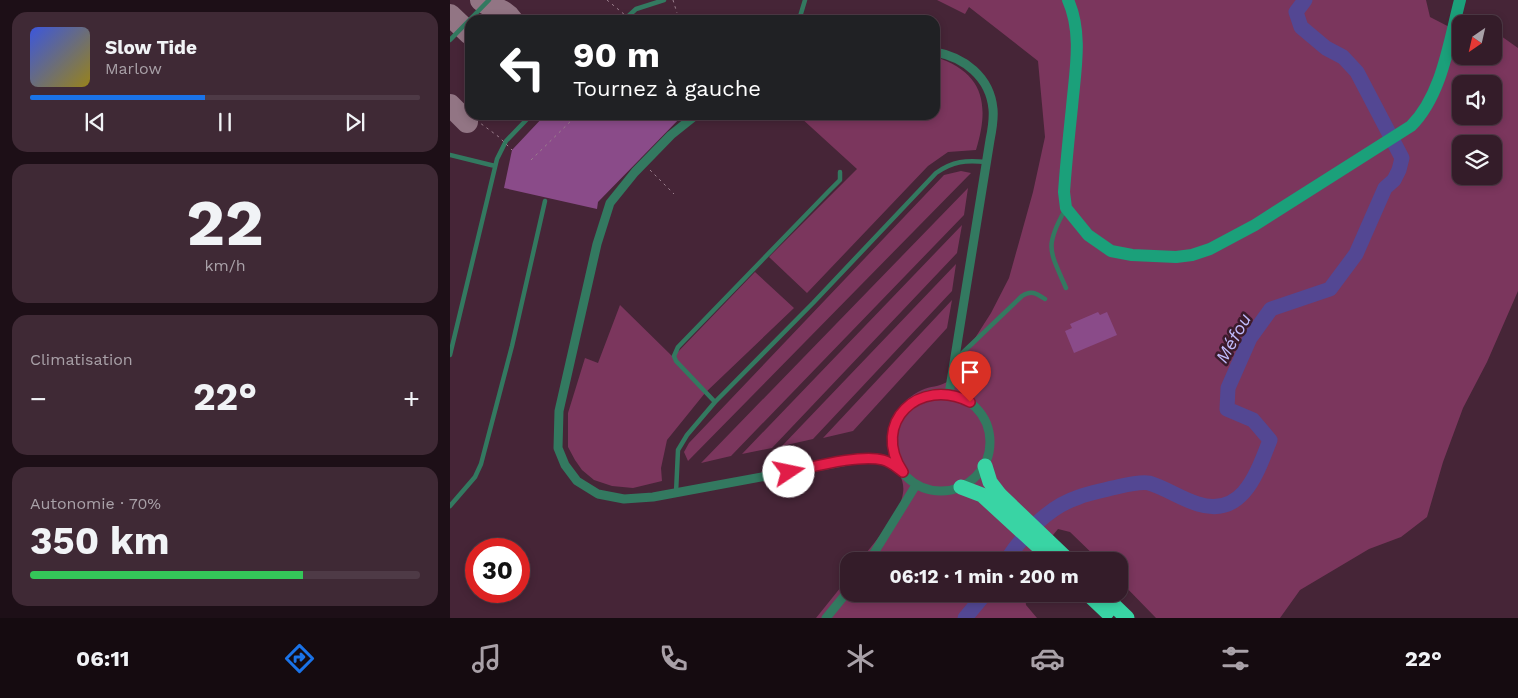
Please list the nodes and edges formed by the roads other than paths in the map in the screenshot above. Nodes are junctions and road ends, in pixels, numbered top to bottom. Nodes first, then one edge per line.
1 (489, 0) edge
2 (664, 0) edge
3 (805, 0) edge
4 (1068, 0) edge
5 (1460, 0) edge
6 (474, 15) edge
7 (629, 15) edge
8 (800, 15) edge
9 (465, 25) edge
10 (450, 40) edge
11 (940, 53) edge
12 (526, 120) edge
13 (690, 120) edge
14 (450, 155) edge
15 (986, 162) junction
16 (495, 166) junction
17 (840, 172) dead end
18 (545, 201) dead end
19 (1066, 208) junction
20 (1066, 288) dead end
21 (1045, 299) dead end
22 (458, 323) junction
23 (450, 325) edge
24 (450, 355) edge
25 (954, 361) junction
26 (949, 394) junction
27 (715, 402) junction
28 (985, 466) junction
29 (903, 472) junction
30 (916, 484) junction
31 (962, 487) junction
32 (676, 493) junction
33 (996, 499) junction
34 (450, 506) edge
35 (874, 552) edge
36 (1046, 552) edge
37 (1058, 552) edge
38 (840, 601) edge
39 (1096, 602) edge
40 (1110, 602) edge
41 (826, 618) edge
42 (1112, 618) edge
43 (1127, 618) edge

1 - 6 lane
2 - 7 lane
3 - 8 lane
4 - 19 main road
5 - 19 main road
9 - 10 lane
11 - 15 street
12 - 16 lane
13 - 32 street
14 - 16 lane
15 - 25 street
15 - 27 lane
16 - 22 lane
17 - 27 lane
18 - 34 lane
19 - 20 lane
21 - 25 lane
22 - 23 lane
22 - 24 lane
25 - 26 street
26 - 28 street
26 - 29 street
27 - 32 lane
28 - 31 street
28 - 33 highway
29 - 30 street
29 - 32 street
30 - 31 street
30 - 35 street
31 - 33 highway
33 - 36 highway
33 - 37 highway
38 - 41 street
39 - 42 highway
40 - 43 highway

